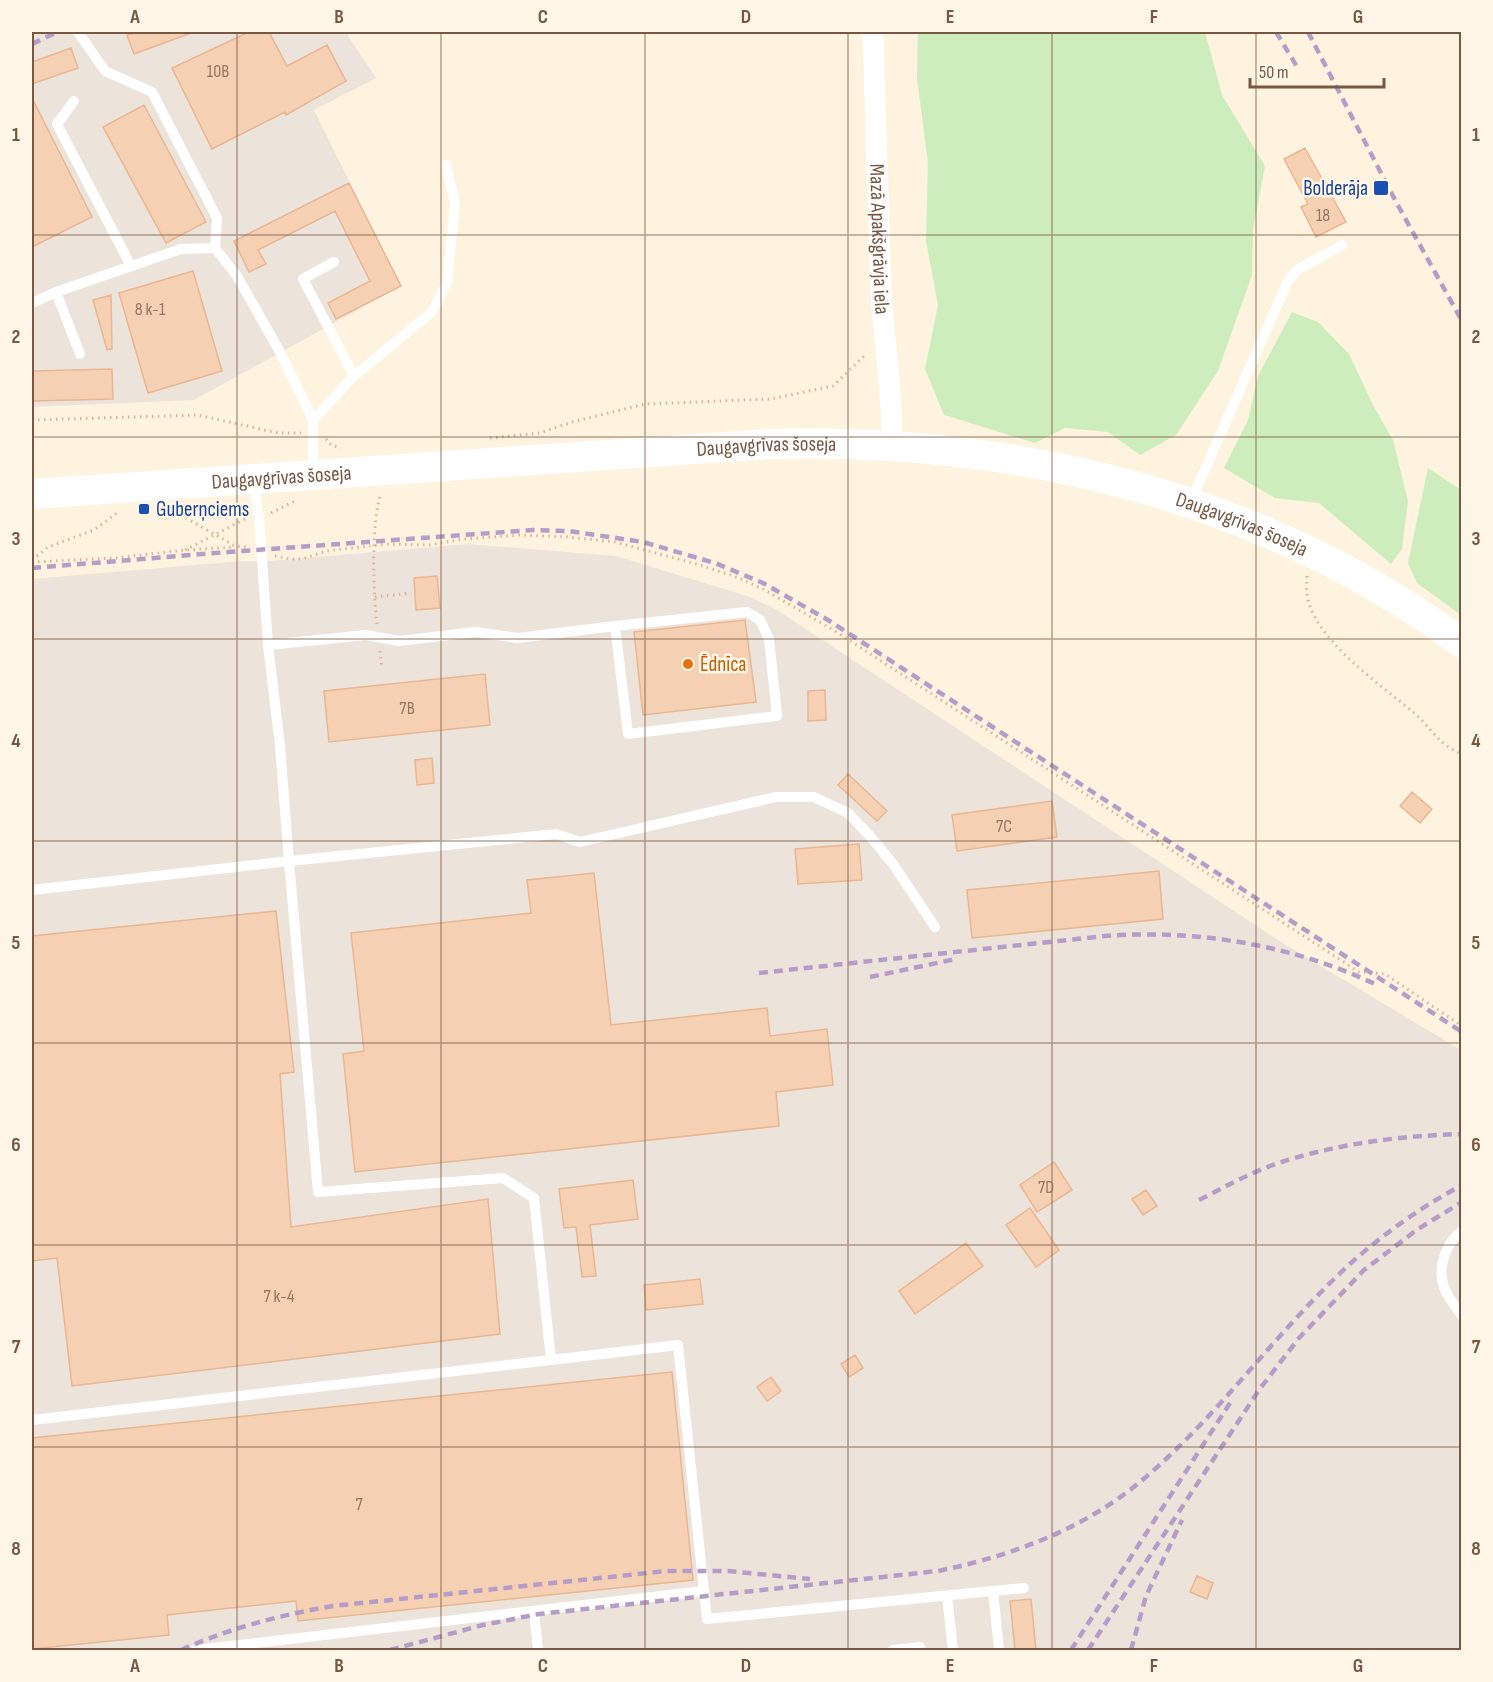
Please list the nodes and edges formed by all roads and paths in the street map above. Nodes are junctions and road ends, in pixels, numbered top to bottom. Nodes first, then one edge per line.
1 (78, 32) edge
2 (873, 32) edge
3 (74, 101) dead end
4 (446, 165) dead end
5 (1342, 245) dead end
6 (215, 248) junction
7 (334, 262) dead end
8 (131, 266) junction
9 (56, 292) junction
10 (32, 303) edge
11 (885, 343) junction
12 (80, 354) dead end
13 (354, 376) junction
14 (32, 420) edge
15 (313, 420) junction
16 (313, 433) junction
17 (484, 440) dead end
18 (892, 445) junction
19 (343, 449) dead end
20 (253, 479) junction
21 (306, 487) junction
22 (372, 490) dead end
23 (32, 494) edge
24 (1190, 502) junction
25 (168, 506) dead end
26 (123, 508) dead end
27 (259, 518) junction
28 (214, 534) junction
29 (235, 546) junction
30 (375, 546) junction
31 (185, 550) junction
32 (261, 550) junction
33 (1309, 551) junction
34 (32, 561) edge
35 (411, 593) dead end
36 (375, 597) junction
37 (375, 609) dead end
38 (615, 626) junction
39 (1461, 644) edge
40 (268, 645) junction
41 (1461, 755) edge
42 (289, 861) junction
43 (32, 890) edge
44 (935, 927) dead end
45 (1461, 1026) edge
46 (1461, 1231) edge
47 (1461, 1316) edge
48 (551, 1360) junction
49 (32, 1420) edge
50 (1024, 1588) dead end
51 (704, 1591) junction
52 (993, 1591) junction
53 (947, 1596) junction
54 (534, 1611) junction
55 (920, 1647) dead end
56 (195, 1650) edge
57 (538, 1650) edge
58 (892, 1650) edge
59 (953, 1650) edge
60 (999, 1650) edge

1 - 6 lane
2 - 11 street, Mazā Apakšgrāvja iela
3 - 8 lane
4 - 13 lane
5 - 24 lane
6 - 8 lane
6 - 15 lane
7 - 13 lane
8 - 9 lane
9 - 10 lane
9 - 12 lane
11 - 17 path
11 - 18 street, Mazā Apakšgrāvja iela
13 - 15 lane
14 - 16 path
15 - 16 lane
16 - 19 path
16 - 21 lane
18 - 21 main road, Daugavgrīvas šoseja
18 - 24 main road, Daugavgrīvas šoseja
20 - 21 main road, Daugavgrīvas šoseja
20 - 23 main road, Daugavgrīvas šoseja
20 - 27 lane
21 - 27 path
22 - 30 path
24 - 33 main road, Daugavgrīvas šoseja
25 - 28 path
26 - 34 path
27 - 28 path
27 - 32 lane
28 - 29 path
28 - 31 path
29 - 31 path
29 - 32 path
30 - 32 path
30 - 36 path
30 - 45 path
31 - 34 path
32 - 40 lane
33 - 39 main road, Daugavgrīvas šoseja
33 - 41 path
35 - 36 path
36 - 37 path
38 - 38 lane
38 - 40 lane
40 - 42 lane
42 - 43 lane
42 - 44 lane
42 - 48 lane
46 - 47 lane
48 - 49 lane
48 - 51 lane
50 - 52 lane
51 - 53 lane
51 - 54 lane
52 - 53 lane
52 - 60 lane
53 - 59 lane
54 - 56 lane
54 - 57 lane
55 - 58 lane

